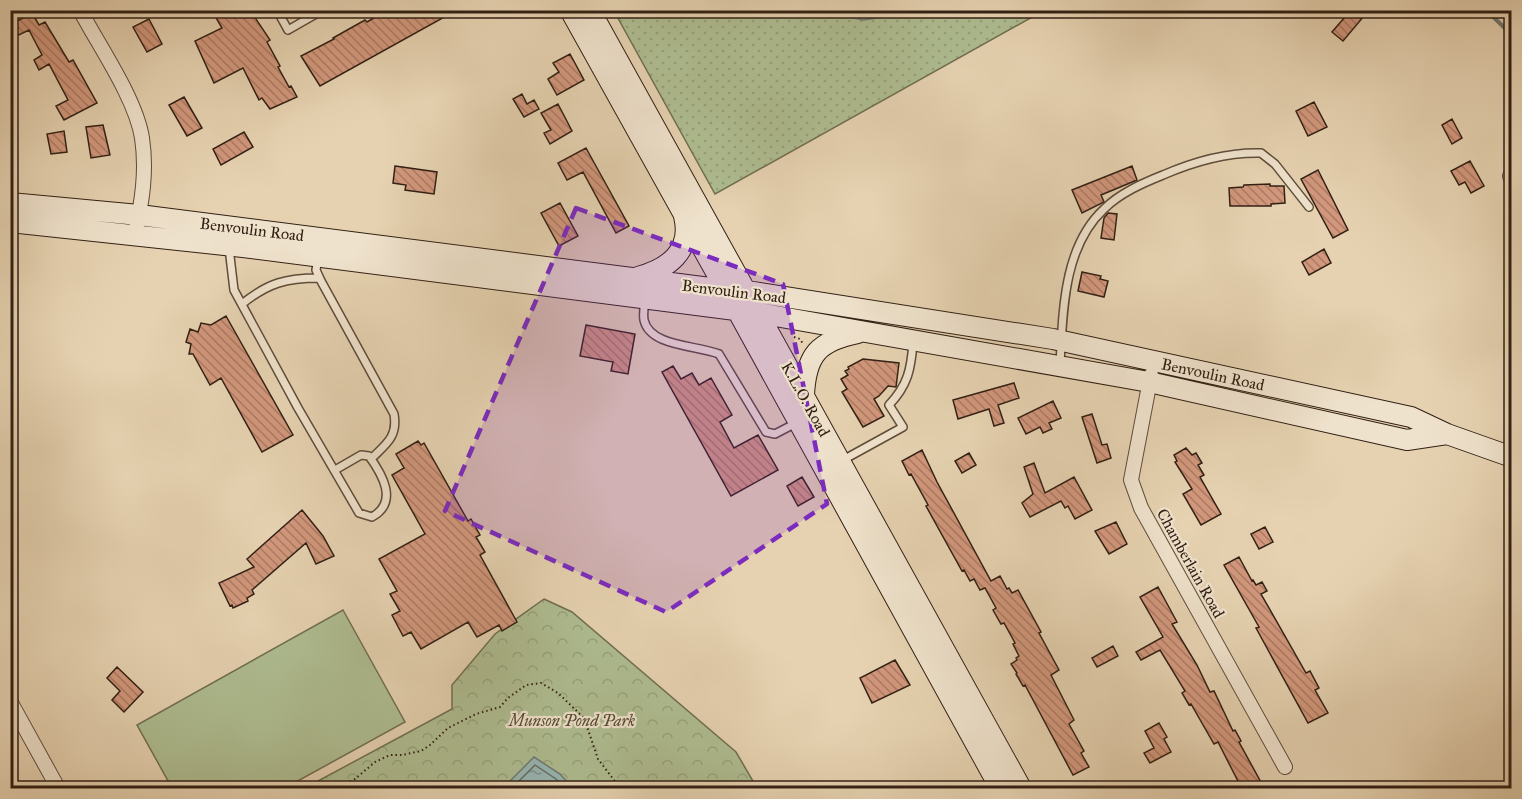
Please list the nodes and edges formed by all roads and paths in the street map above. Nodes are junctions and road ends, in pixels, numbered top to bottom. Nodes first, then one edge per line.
1 (80, 10) edge
2 (277, 10) edge
3 (323, 10) edge
4 (570, 10) edge
5 (590, 10) edge
6 (10, 203) edge
7 (1309, 207) dead end
8 (682, 211) junction
9 (10, 222) edge
10 (137, 224) junction
11 (229, 246) junction
12 (318, 256) junction
13 (319, 278) junction
14 (634, 278) junction
15 (726, 290) junction
16 (747, 291) junction
17 (645, 298) junction
18 (242, 304) junction
19 (737, 310) junction
20 (759, 313) junction
21 (864, 331) junction
22 (913, 340) junction
23 (1062, 341) junction
24 (1155, 361) junction
25 (1060, 366) junction
26 (1149, 382) junction
27 (804, 396) junction
28 (799, 422) junction
29 (1447, 434) junction
30 (1512, 457) edge
31 (371, 459) junction
32 (841, 462) junction
33 (335, 470) junction
34 (10, 702) edge
35 (1285, 767) dead end
36 (58, 789) edge
37 (338, 789) edge
38 (620, 789) edge
39 (1000, 789) edge
40 (1021, 789) edge

1 - 10 street
2 - 3 lane
4 - 8 main road, K.L.O. Road
5 - 16 main road, K.L.O. Road
6 - 10 main road, Benvoulin Road
7 - 23 lane
8 - 14 main road
8 - 15 main road, K.L.O. Road
9 - 10 main road, Benvoulin Road
10 - 11 main road, Benvoulin Road
10 - 14 main road, Benvoulin Road
11 - 12 main road, Benvoulin Road
11 - 18 lane
12 - 13 lane
12 - 17 main road, Benvoulin Road
13 - 18 lane
13 - 31 lane
14 - 15 main road, Benvoulin Road
15 - 16 main road, Benvoulin Road
15 - 19 main road, K.L.O. Road
16 - 20 main road, K.L.O. Road
16 - 23 main road, Benvoulin Road
17 - 19 main road, Benvoulin Road
17 - 28 lane
18 - 33 lane
19 - 20 main road, Benvoulin Road
19 - 28 main road, K.L.O. Road
20 - 21 main road, Benvoulin Road
20 - 27 main road, K.L.O. Road
21 - 22 main road, Benvoulin Road
21 - 27 main road
22 - 25 main road, Benvoulin Road
22 - 32 lane
23 - 24 main road, Benvoulin Road
23 - 25 lane
24 - 26 street, Chamberlain Road
24 - 29 main road, Benvoulin Road
25 - 26 main road, Benvoulin Road
26 - 29 main road, Benvoulin Road
26 - 35 street, Chamberlain Road
27 - 32 main road, K.L.O. Road
28 - 39 main road, K.L.O. Road
29 - 30 main road, Benvoulin Road
31 - 33 lane
31 - 33 lane
32 - 40 main road, K.L.O. Road
34 - 36 street
37 - 38 path

